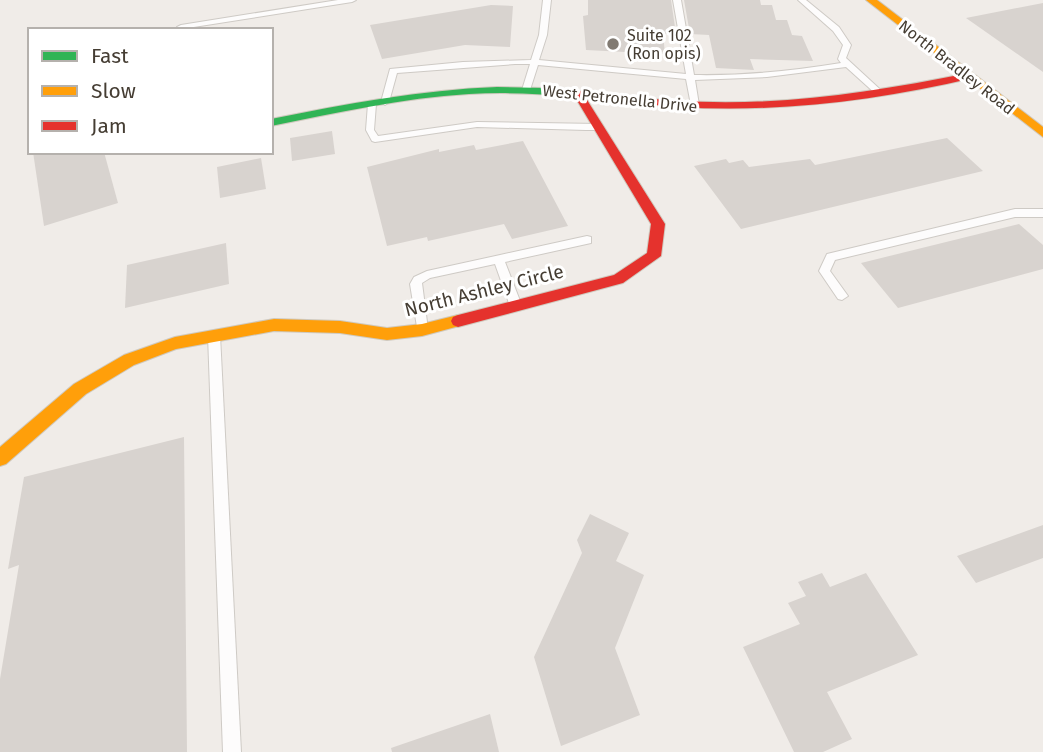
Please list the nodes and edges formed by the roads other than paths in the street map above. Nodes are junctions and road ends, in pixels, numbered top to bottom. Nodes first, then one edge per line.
1 (352, 0) edge
2 (547, 0) edge
3 (677, 0) edge
4 (802, 0) edge
5 (871, 0) edge
6 (181, 27) dead end
7 (535, 62) junction
8 (847, 64) junction
9 (969, 76) junction
10 (689, 77) junction
11 (526, 90) junction
12 (578, 92) junction
13 (880, 93) junction
14 (379, 103) junction
15 (695, 106) junction
16 (273, 123) edge
17 (599, 127) junction
18 (1043, 133) edge
19 (1043, 213) edge
20 (587, 240) dead end
21 (499, 259) junction
22 (842, 296) dead end
23 (516, 306) junction
24 (422, 330) junction
25 (214, 334) junction
26 (0, 458) edge
27 (232, 752) edge

1 - 6 lane
2 - 7 lane
3 - 10 lane
4 - 8 lane
5 - 9 street, North Bradley Road
7 - 10 lane
7 - 11 lane
7 - 14 lane
8 - 10 lane
8 - 13 lane
9 - 13 street, West Petronella Drive
9 - 18 street, North Bradley Road
10 - 15 lane
11 - 12 street, West Petronella Drive
11 - 14 street, West Petronella Drive
12 - 15 street, West Petronella Drive
12 - 17 street, North Ashley Circle
13 - 15 street, West Petronella Drive
14 - 16 street, West Petronella Drive
14 - 17 lane
17 - 23 street, North Ashley Circle
19 - 22 lane
20 - 21 lane
21 - 23 lane
21 - 24 lane
23 - 24 street, North Ashley Circle
24 - 25 street, North Ashley Circle
25 - 26 street, North Ashley Circle
25 - 27 lane

